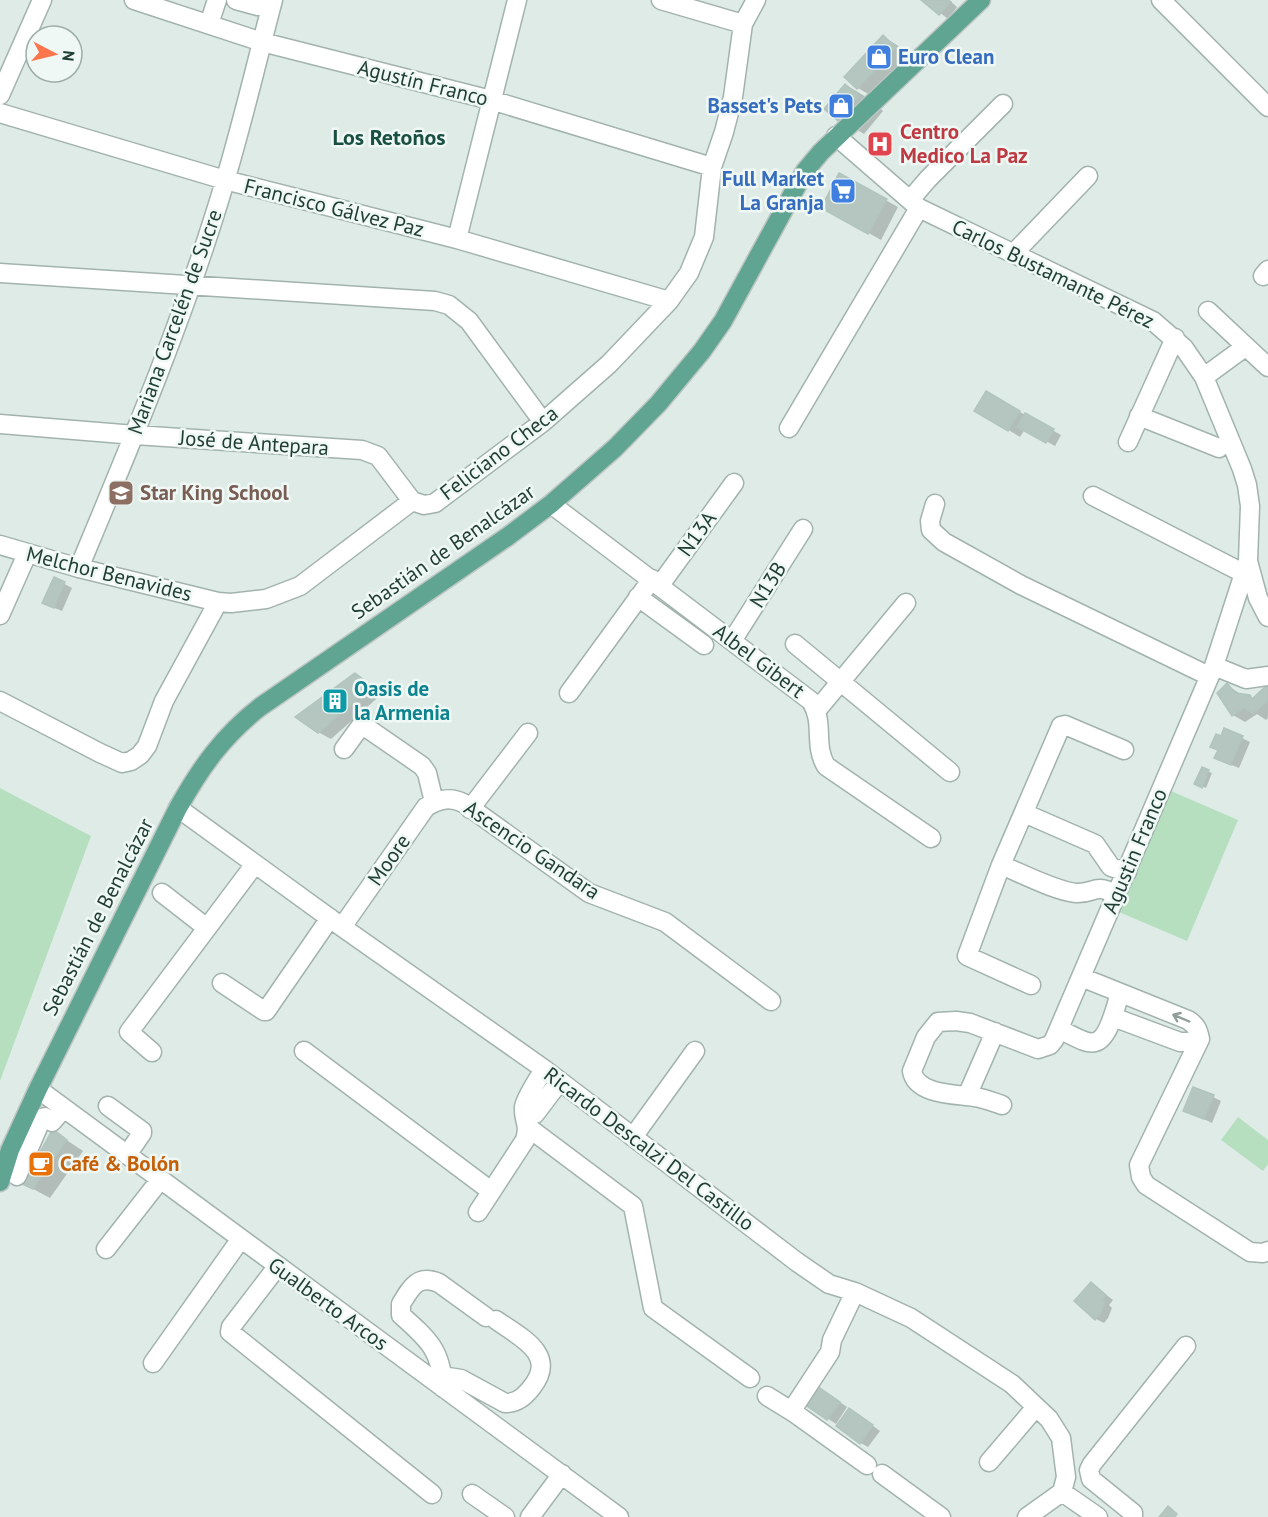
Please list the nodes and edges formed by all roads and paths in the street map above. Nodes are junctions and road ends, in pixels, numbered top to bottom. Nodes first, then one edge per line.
1 (42, 0) edge
2 (134, 0) edge
3 (217, 0) edge
4 (236, 0) edge
5 (517, 0) edge
6 (661, 0) edge
7 (756, 0) edge
8 (981, 0) edge
9 (1161, 0) edge
10 (266, 3) edge
11 (209, 24) junction
12 (743, 24) junction
13 (262, 42) junction
14 (0, 95) edge
15 (492, 100) junction
16 (1003, 104) dead end
17 (1268, 107) edge
18 (0, 113) edge
19 (836, 136) junction
20 (712, 167) junction
21 (1088, 176) dead end
22 (225, 180) junction
23 (914, 204) junction
24 (457, 239) junction
25 (1014, 253) junction
26 (0, 273) edge
27 (191, 285) junction
28 (669, 301) junction
29 (1208, 311) dead end
30 (1174, 338) junction
31 (1245, 347) junction
32 (1268, 367) edge
33 (1204, 377) junction
34 (1139, 416) junction
35 (543, 422) junction
36 (0, 424) edge
37 (789, 428) dead end
38 (135, 435) junction
39 (1128, 441) dead end
40 (1219, 448) dead end
41 (734, 483) dead end
42 (1093, 496) dead end
43 (412, 501) junction
44 (551, 504) junction
45 (934, 504) dead end
46 (803, 529) dead end
47 (0, 545) edge
48 (27, 554) junction
49 (1246, 567) junction
50 (79, 568) junction
51 (656, 582) junction
52 (638, 597) junction
53 (218, 602) junction
54 (906, 603) dead end
55 (0, 615) edge
56 (1268, 617) edge
57 (732, 641) junction
58 (795, 644) dead end
59 (704, 645) dead end
60 (1211, 671) junction
61 (1268, 676) edge
62 (840, 682) junction
63 (569, 693) dead end
64 (0, 701) edge
65 (817, 710) junction
66 (528, 733) dead end
67 (344, 749) dead end
68 (1124, 750) dead end
69 (950, 772) dead end
70 (438, 801) junction
71 (178, 808) junction
72 (470, 809) junction
73 (1024, 813) junction
74 (931, 838) dead end
75 (255, 864) junction
76 (1001, 865) junction
77 (1127, 872) junction
78 (162, 892) dead end
79 (1116, 894) junction
80 (336, 923) junction
81 (207, 928) junction
82 (1081, 977) junction
83 (222, 983) dead end
84 (1031, 985) dead end
85 (1120, 993) junction
86 (771, 1001) dead end
87 (1113, 1017) junction
88 (1060, 1029) junction
89 (995, 1032) junction
90 (1200, 1039) junction
91 (304, 1051) dead end
92 (695, 1051) dead end
93 (152, 1052) dead end
94 (544, 1069) junction
95 (560, 1081) junction
96 (38, 1089) junction
97 (967, 1096) junction
98 (1002, 1105) dead end
99 (108, 1106) dead end
100 (64, 1108) junction
101 (527, 1122) junction
102 (633, 1137) junction
103 (5, 1154) edge
104 (127, 1155) junction
105 (9, 1179) edge
106 (160, 1180) junction
107 (491, 1191) junction
108 (478, 1212) dead end
109 (240, 1240) junction
110 (106, 1249) dead end
111 (1268, 1251) edge
112 (277, 1267) junction
113 (855, 1292) junction
114 (1186, 1346) dead end
115 (153, 1363) dead end
116 (750, 1378) dead end
117 (443, 1382) junction
118 (767, 1396) dead end
119 (1036, 1407) junction
120 (793, 1412) junction
121 (989, 1462) dead end
122 (562, 1474) junction
123 (1062, 1492) junction
124 (432, 1494) dead end
125 (472, 1494) dead end
126 (505, 1517) edge
127 (530, 1517) edge
128 (619, 1517) edge
129 (941, 1517) edge
130 (1027, 1517) edge
131 (1098, 1517) edge
132 (1133, 1517) edge

1 - 14 street
2 - 11 street, Agustín Franco
3 - 11 street
4 - 10 street
5 - 15 street
6 - 12 street
7 - 12 street, Feliciano Checa
8 - 19 main road, Sebastián de Benalcázar
9 - 17 street
10 - 13 street, Mariana Carcelén de Sucre
11 - 13 street, Agustín Franco
12 - 20 street, Feliciano Checa
13 - 15 street, Agustín Franco
13 - 22 street, Mariana Carcelén de Sucre
15 - 20 street, Agustín Franco
15 - 24 street
16 - 23 street
18 - 22 street, Francisco Gálvez Paz
19 - 23 street, Carlos Bustamante Pérez
19 - 44 main road, Sebastián de Benalcázar
20 - 28 street, Feliciano Checa
21 - 25 street
22 - 24 street, Francisco Gálvez Paz
22 - 27 street, Mariana Carcelén de Sucre
23 - 25 street, Carlos Bustamante Pérez
23 - 37 street
24 - 28 street, Francisco Gálvez Paz
25 - 30 street, Carlos Bustamante Pérez
26 - 27 street
27 - 35 street
27 - 38 street, Mariana Carcelén de Sucre
28 - 35 street, Feliciano Checa
29 - 31 street
30 - 33 street, Carlos Bustamante Pérez
30 - 34 street
31 - 32 street
31 - 33 street
33 - 49 street, Carlos Bustamante Pérez
34 - 39 street
34 - 40 street
35 - 43 street, Feliciano Checa
36 - 38 street, José de Antepara
38 - 43 street, José de Antepara
38 - 50 street, Mariana Carcelén de Sucre
41 - 51 street, N13A
42 - 49 street
43 - 53 street, Feliciano Checa
44 - 51 street, Albel Gibert
44 - 71 main road, Sebastián de Benalcázar
45 - 60 street
46 - 57 street, N13B
47 - 48 street, Melchor Benavides
48 - 50 street, Melchor Benavides
48 - 55 street
49 - 56 street, Carlos Bustamante Pérez
49 - 60 street, Agustin Franco
50 - 53 street, Melchor Benavides
51 - 52 street, N13A
51 - 57 street, Albel Gibert
52 - 59 street
52 - 63 street, N13A
53 - 64 street
54 - 62 street
57 - 65 street, Albel Gibert
58 - 62 street
60 - 61 street
60 - 77 street, Agustin Franco
62 - 65 street
62 - 69 street
65 - 74 street, Albel Gibert
66 - 72 street
67 - 70 street
68 - 73 street
70 - 72 street, Ascencio Gandara
70 - 80 street, Moore
71 - 75 street, Ricardo Descalzi Del Castillo
71 - 96 main road, Sebastián de Benalcázar
72 - 86 street, Ascencio Gandara
73 - 76 street
73 - 77 street
75 - 80 street, Ricardo Descalzi Del Castillo
75 - 81 street
76 - 79 street
76 - 84 street
77 - 79 street, Agustin Franco
78 - 81 street
79 - 82 street, Agustin Franco
80 - 83 street, Moore
80 - 94 street, Ricardo Descalzi Del Castillo
81 - 93 street
82 - 85 street
82 - 88 street, Agustin Franco
85 - 87 street
90 -> 85 street
87 - 88 street
87 - 90 street
88 - 89 street, Agustin Franco
89 - 97 street
89 - 97 street, Agustin Franco
90 - 111 street
91 - 107 street
92 - 102 street
94 - 95 street, Ricardo Descalzi Del Castillo
94 - 101 street
95 - 101 street
95 - 102 street, Ricardo Descalzi Del Castillo
96 - 100 street, Gualberto Arcos
96 - 103 main road, Sebastián de Benalcázar
97 - 98 street
99 - 104 street
100 - 104 street, Gualberto Arcos
100 - 105 street
101 - 107 street
101 - 116 street
102 - 113 street, Ricardo Descalzi Del Castillo
103 - 105 main road, Sebastián de Benalcázar
104 - 106 street, Gualberto Arcos
106 - 109 street, Gualberto Arcos
106 - 110 street
107 - 108 street
109 - 112 street, Gualberto Arcos
109 - 115 street
112 - 117 street, Gualberto Arcos
112 - 124 street
113 - 119 street, Ricardo Descalzi Del Castillo
113 - 120 street
114 - 132 street
117 - 117 street
117 - 122 street, Gualberto Arcos
118 - 120 street
119 - 121 street
119 - 123 street, Ricardo Descalzi Del Castillo
120 - 129 street
122 - 127 street
122 - 128 street, Gualberto Arcos
123 - 130 street
123 - 131 street
125 - 126 street

